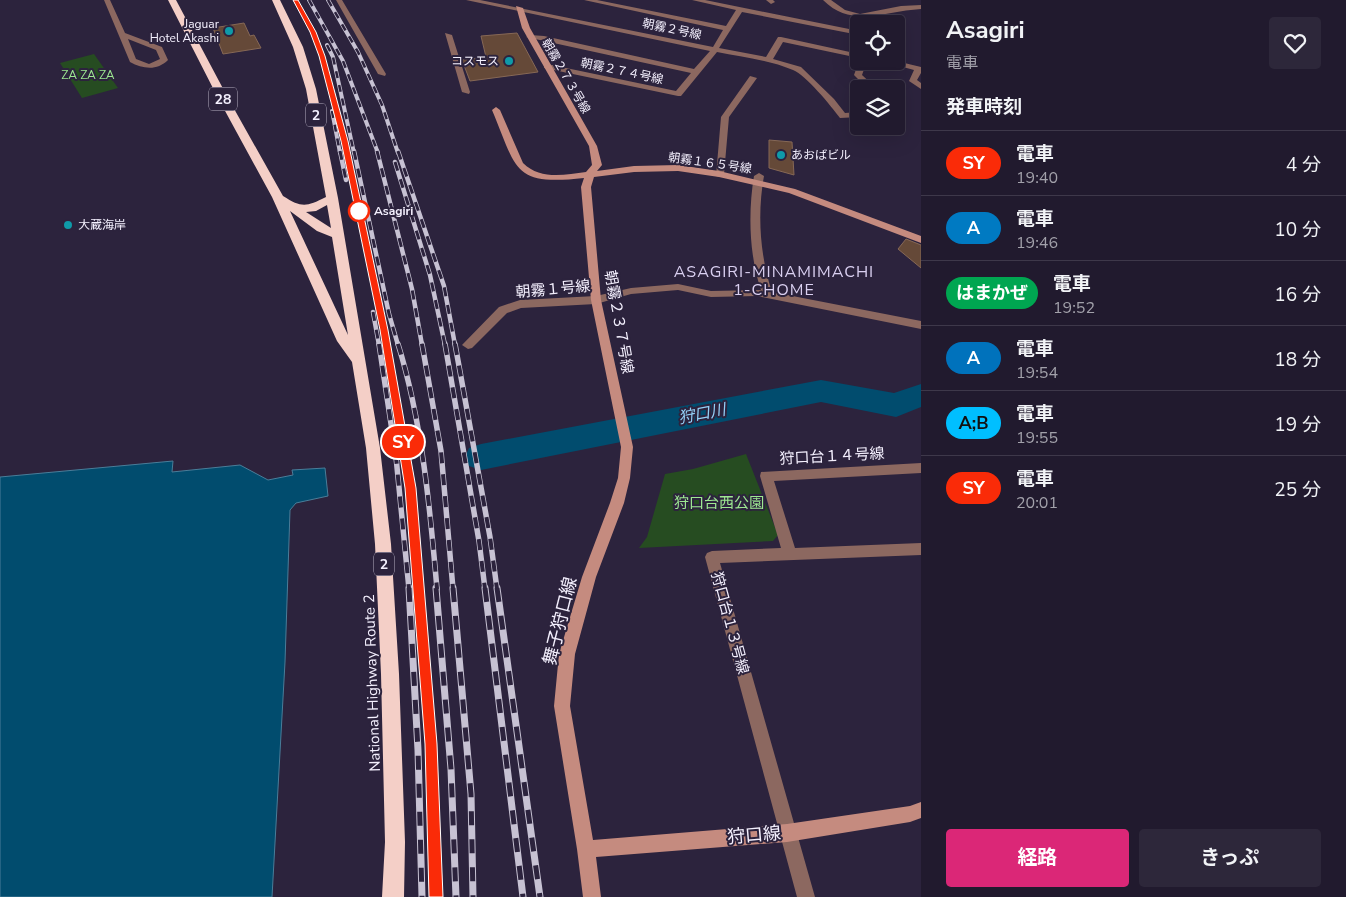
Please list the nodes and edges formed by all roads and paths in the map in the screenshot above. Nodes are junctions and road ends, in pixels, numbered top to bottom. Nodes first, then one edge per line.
1 (107, 0) edge
2 (172, 0) edge
3 (276, 0) edge
4 (339, 0) edge
5 (469, 0) edge
6 (525, 0) edge
7 (586, 0) edge
8 (695, 0) edge
9 (826, 0) edge
10 (888, 0) edge
11 (519, 8) junction
12 (901, 8) junction
13 (920, 8) edge
14 (740, 10) junction
15 (728, 28) junction
16 (787, 30) junction
17 (850, 33) edge
18 (124, 35) junction
19 (448, 35) dead end
20 (530, 37) junction
21 (714, 50) junction
22 (850, 53) edge
23 (768, 60) junction
24 (905, 64) edge
25 (547, 66) junction
26 (920, 67) edge
27 (859, 70) edge
28 (696, 72) junction
29 (382, 74) dead end
30 (752, 78) dead end
31 (863, 80) edge
32 (921, 87) edge
33 (466, 92) dead end
34 (496, 110) dead end
35 (850, 115) edge
36 (593, 169) junction
37 (719, 171) junction
38 (758, 179) junction
39 (278, 197) junction
40 (332, 198) junction
41 (292, 208) junction
42 (921, 233) edge
43 (338, 235) junction
44 (921, 240) edge
45 (768, 295) junction
46 (596, 300) junction
47 (921, 325) edge
48 (468, 345) dead end
49 (360, 363) junction
50 (627, 447) joint
51 (921, 468) edge
52 (921, 549) edge
53 (790, 555) junction
54 (921, 810) edge
55 (787, 833) junction
56 (586, 849) junction
57 (393, 897) edge
58 (592, 897) edge
59 (806, 897) edge

1 - 18 street
2 - 39 highway, 28
3 - 40 highway, National Highway Route 2 / 2
4 - 29 street
5 - 11 street, 朝霧２号線
6 - 11 street
7 - 15 street
8 - 14 street
9 - 12 street
10 - 12 street
11 - 20 street, 朝霧２７３号線
11 - 21 street, 朝霧２号線
12 - 13 street
14 - 15 street, 朝霧２７４号線
14 - 16 street
15 - 21 street, 朝霧２７４号線
16 - 17 street
16 - 22 street
16 - 23 street
18 - 18 street
19 - 33 street
20 - 25 street, 朝霧２７３号線
20 - 28 street
21 - 23 street, 朝霧２号線
21 - 28 street, 朝霧２７４号線
23 - 35 street, 朝霧２号線
24 - 26 street
25 - 28 street, 朝霧２７４号線
25 - 36 street, 朝霧２７３号線
26 - 32 street
27 - 31 street
30 - 37 street
34 - 36 street, 朝霧１６５号線
36 - 37 street, 朝霧１６５号線
36 - 46 street, 朝霧２３７号線
37 - 38 street, 朝霧１６５号線
38 - 42 street, 朝霧１６５号線
38 - 44 street, 朝霧１６５号線
38 - 45 street
39 - 41 highway, 28
39 - 49 highway, 28
40 - 41 highway
40 - 43 highway, National Highway Route 2 / 2
41 - 43 highway, 28
43 - 49 highway, National Highway Route 2 / 2
45 - 46 street, 朝霧１号線
45 - 47 street, 朝霧１号線
46 - 48 street, 朝霧１号線
46 - 50 street, 朝霧２３７号線
49 - 57 highway, National Highway Route 2 / 2
50 - 56 street, 舞子狩口線
51 - 53 street, 狩口台１４号線
52 - 53 street, 狩口台１３号線
53 - 55 street, 狩口台１３号線
54 - 55 street, 狩口線
55 - 56 street, 狩口線
55 - 59 street
56 - 58 street, 舞子狩口線

